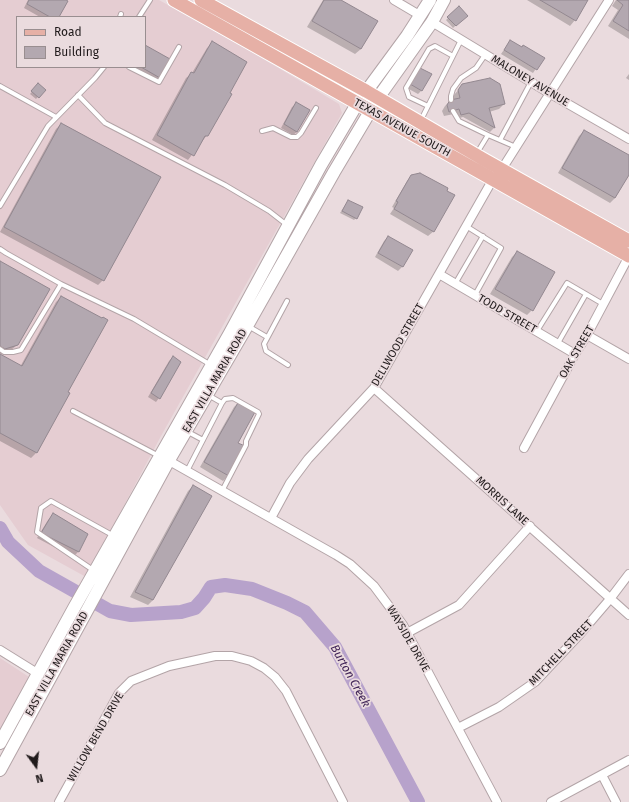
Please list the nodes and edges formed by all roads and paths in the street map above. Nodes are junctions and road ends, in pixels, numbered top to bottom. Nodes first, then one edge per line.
1 (150, 0) edge
2 (174, 0) edge
3 (201, 0) edge
4 (394, 0) edge
5 (430, 0) edge
6 (444, 0) edge
7 (609, 0) edge
8 (140, 16) edge
9 (421, 16) junction
10 (432, 22) junction
11 (461, 40) junction
12 (179, 47) dead end
13 (485, 55) junction
14 (453, 56) junction
15 (103, 68) edge
16 (131, 68) edge
17 (531, 82) junction
18 (0, 86) edge
19 (366, 91) junction
20 (549, 93) junction
21 (78, 95) junction
22 (378, 98) junction
23 (452, 100) dead end
24 (357, 104) junction
25 (428, 106) junction
26 (316, 108) dead end
27 (370, 110) junction
28 (453, 111) dead end
29 (56, 117) junction
30 (420, 122) junction
31 (262, 131) dead end
32 (488, 135) junction
33 (629, 139) edge
34 (500, 140) junction
35 (516, 147) junction
36 (476, 155) junction
37 (498, 174) junction
38 (0, 206) edge
39 (288, 226) junction
40 (466, 226) junction
41 (483, 236) junction
42 (629, 241) edge
43 (0, 249) edge
44 (629, 256) edge
45 (439, 274) junction
46 (61, 284) junction
47 (455, 284) junction
48 (586, 294) junction
49 (475, 295) junction
50 (287, 301) dead end
51 (603, 304) junction
52 (247, 326) junction
53 (537, 331) junction
54 (587, 335) junction
55 (267, 337) junction
56 (558, 343) junction
57 (0, 349) edge
58 (575, 354) junction
59 (629, 359) edge
60 (288, 364) dead end
61 (212, 365) junction
62 (374, 388) junction
63 (207, 394) junction
64 (222, 403) junction
65 (73, 411) dead end
66 (186, 431) junction
67 (203, 440) junction
68 (524, 448) dead end
69 (164, 458) junction
70 (186, 472) junction
71 (222, 491) junction
72 (271, 518) junction
73 (530, 526) junction
74 (114, 537) junction
75 (95, 571) junction
76 (629, 574) edge
77 (610, 599) junction
78 (629, 615) edge
79 (407, 633) junction
80 (0, 650) edge
81 (38, 673) junction
82 (458, 728) junction
83 (0, 743) edge
84 (629, 760) edge
85 (0, 770) edge
86 (602, 775) junction
87 (60, 802) edge
88 (343, 802) edge
89 (497, 802) edge
90 (551, 802) edge
91 (616, 802) edge

1 - 8 lane
2 - 24 main road, TEXAS AVENUE SOUTH
3 - 19 main road, TEXAS AVENUE SOUTH
4 - 9 street
5 - 9 main road, EAST VILLA MARIA ROAD
6 - 10 main road, EAST VILLA MARIA ROAD
7 - 20 street, DELLWOOD STREET
9 - 19 main road, EAST VILLA MARIA ROAD
10 - 11 street, MALONEY AVENUE
10 - 22 main road, EAST VILLA MARIA ROAD
11 - 13 street, MALONEY AVENUE
11 - 14 lane
12 - 16 lane
13 - 17 street, MALONEY AVENUE
13 - 23 lane
14 - 25 lane
14 - 25 lane
15 - 21 lane
17 - 20 street, MALONEY AVENUE
17 - 34 lane
18 - 29 lane
19 - 22 main road, TEXAS AVENUE SOUTH
19 - 24 main road, EAST VILLA MARIA ROAD
20 - 33 street, MALONEY AVENUE
20 - 35 street, DELLWOOD STREET
21 - 29 lane
21 - 39 lane
22 - 27 main road, EAST VILLA MARIA ROAD
22 - 30 main road, TEXAS AVENUE SOUTH
24 - 27 main road, TEXAS AVENUE SOUTH
24 - 39 main road, EAST VILLA MARIA ROAD
25 - 30 lane
26 - 31 lane
27 - 37 main road, TEXAS AVENUE SOUTH
27 - 52 main road, EAST VILLA MARIA ROAD
28 - 32 lane
29 - 38 lane
30 - 36 main road, TEXAS AVENUE SOUTH
32 - 34 lane
32 - 36 lane
34 - 35 lane
35 - 37 street, DELLWOOD STREET
36 - 37 main road, TEXAS AVENUE SOUTH
37 - 40 street, DELLWOOD STREET
37 - 42 main road, TEXAS AVENUE SOUTH
37 - 44 main road, TEXAS AVENUE SOUTH
39 - 61 main road, EAST VILLA MARIA ROAD
40 - 41 lane
40 - 45 street, DELLWOOD STREET
41 - 47 lane
41 - 49 lane
43 - 46 lane
44 - 51 street, OAK STREET
45 - 47 street, TODD STREET
45 - 62 street, DELLWOOD STREET
46 - 57 lane
46 - 61 lane
47 - 49 street, TODD STREET
48 - 51 lane
48 - 53 lane
48 - 56 lane
49 - 53 street, TODD STREET
50 - 55 lane
51 - 54 street, OAK STREET
52 - 55 lane
52 - 63 main road, EAST VILLA MARIA ROAD
53 - 56 street, TODD STREET
54 - 58 street, OAK STREET
54 - 59 street
55 - 60 lane
56 - 58 street, TODD STREET
58 - 68 street, OAK STREET
61 - 69 main road, EAST VILLA MARIA ROAD
62 - 72 street, DELLWOOD STREET
62 - 73 street, MORRIS LANE
63 - 64 lane
63 - 66 main road, EAST VILLA MARIA ROAD
64 - 67 lane
64 - 71 lane
65 - 69 lane
66 - 67 lane
66 - 69 main road, EAST VILLA MARIA ROAD
67 - 70 lane
69 - 70 street, WAYSIDE DRIVE
69 - 74 main road, EAST VILLA MARIA ROAD
69 - 85 main road, EAST VILLA MARIA ROAD
70 - 71 street, WAYSIDE DRIVE
71 - 72 street, WAYSIDE DRIVE
72 - 79 street, WAYSIDE DRIVE
73 - 77 street, MORRIS LANE
73 - 79 street
74 - 75 main road, EAST VILLA MARIA ROAD
74 - 75 lane
75 - 81 main road, EAST VILLA MARIA ROAD
76 - 77 street, MITCHELL STREET
77 - 78 street, MORRIS LANE
77 - 82 street, MITCHELL STREET
79 - 82 street, WAYSIDE DRIVE
80 - 81 street
81 - 83 main road, EAST VILLA MARIA ROAD
82 - 89 street, WAYSIDE DRIVE
84 - 86 street
86 - 90 street
86 - 91 street
87 - 88 street, WILLOW BEND DRIVE

